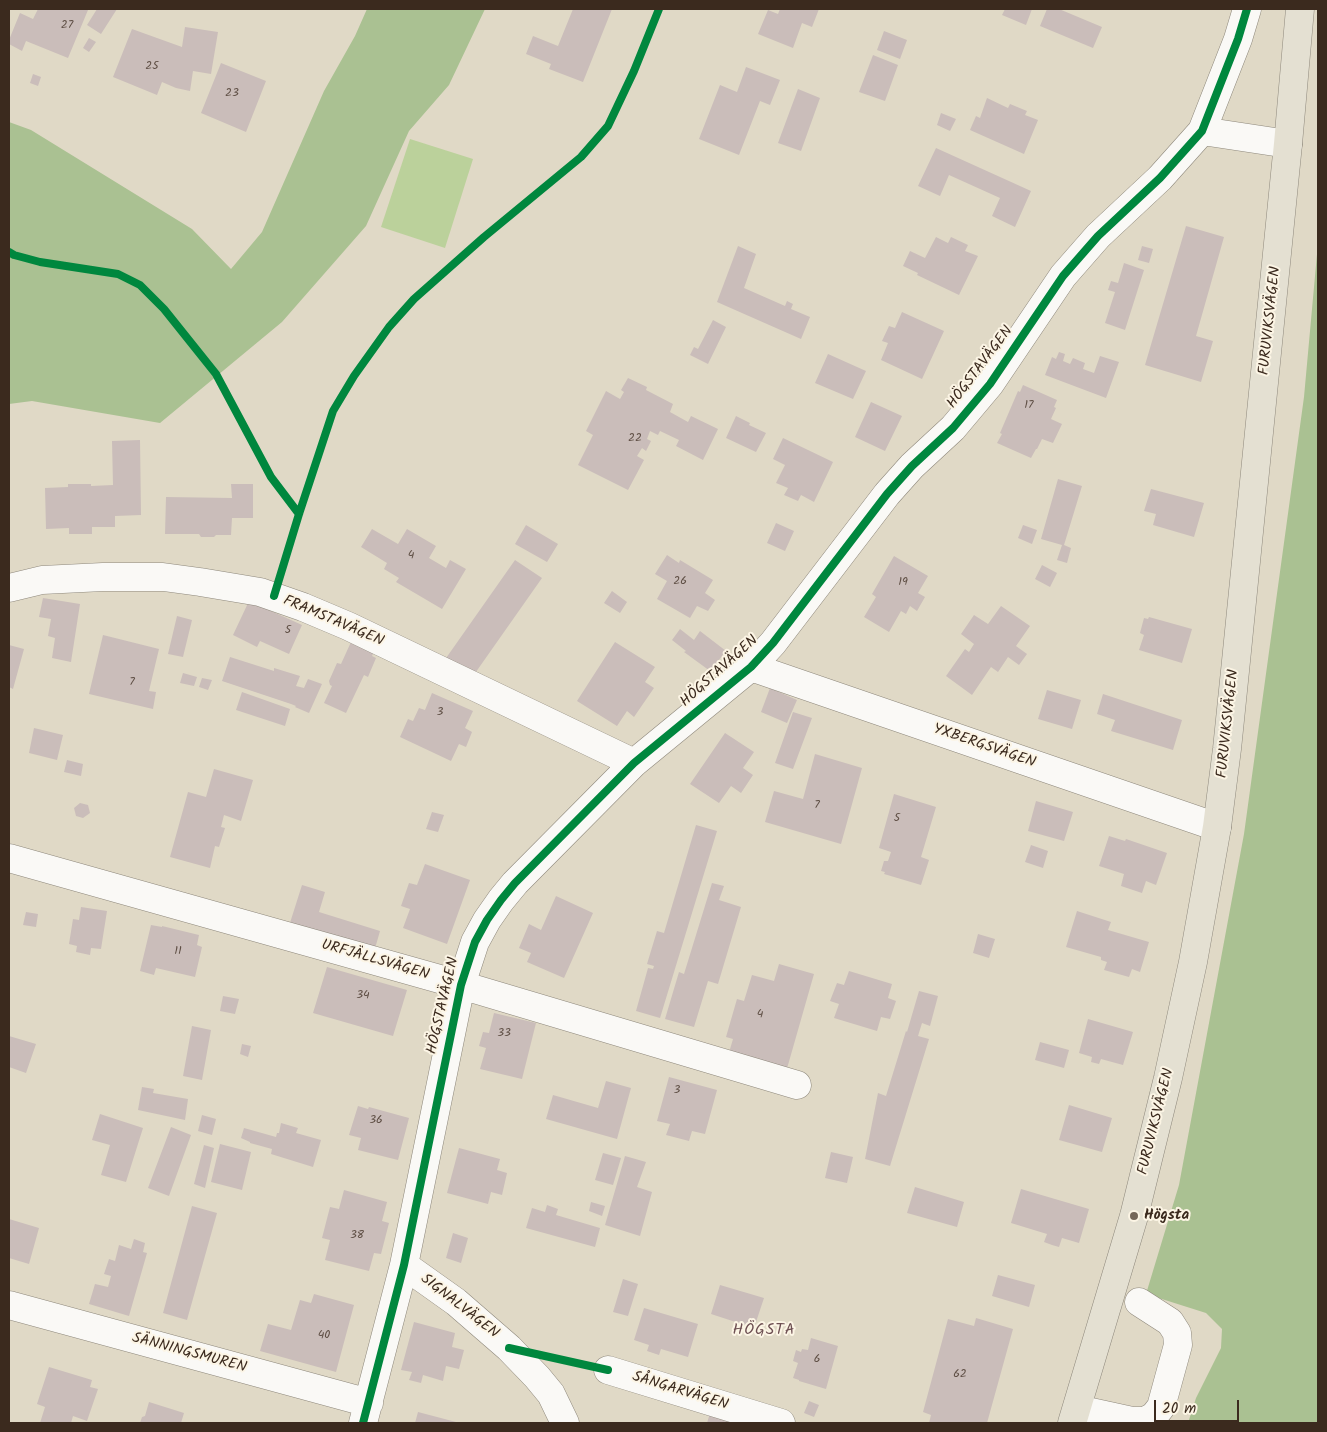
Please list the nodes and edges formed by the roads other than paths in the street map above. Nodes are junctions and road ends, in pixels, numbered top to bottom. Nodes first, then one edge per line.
1 (1247, 9) edge
2 (1300, 9) edge
3 (1202, 131) junction
4 (1288, 144) junction
5 (9, 588) edge
6 (751, 667) junction
7 (634, 763) junction
8 (1217, 827) junction
9 (9, 858) edge
10 (461, 985) junction
11 (797, 1085) dead end
12 (404, 1265) junction
13 (1139, 1302) dead end
14 (9, 1305) edge
15 (608, 1370) dead end
16 (366, 1413) edge
17 (1075, 1416) edge
18 (565, 1423) edge
19 (781, 1423) edge

1 - 3 street, HÖGSTAVÄGEN
2 - 4 main road, FURUVIKSVÄGEN
3 - 4 street
3 - 6 street, HÖGSTAVÄGEN
4 - 8 main road, FURUVIKSVÄGEN
5 - 7 street, FRAMSTAVÄGEN
6 - 7 street, HÖGSTAVÄGEN
6 - 8 street, YXBERGSVÄGEN
7 - 10 street, HÖGSTAVÄGEN
8 - 17 main road, FURUVIKSVÄGEN
9 - 10 street, URFJÄLLSVÄGEN
10 - 11 street, URFJÄLLSVÄGEN
10 - 12 street, HÖGSTAVÄGEN
12 - 16 street, HÖGSTAVÄGEN
12 - 18 street, SIGNALVÄGEN
13 - 17 street
14 - 16 street, SÄNNINGSMUREN
15 - 19 street, SÅNGARVÄGEN

